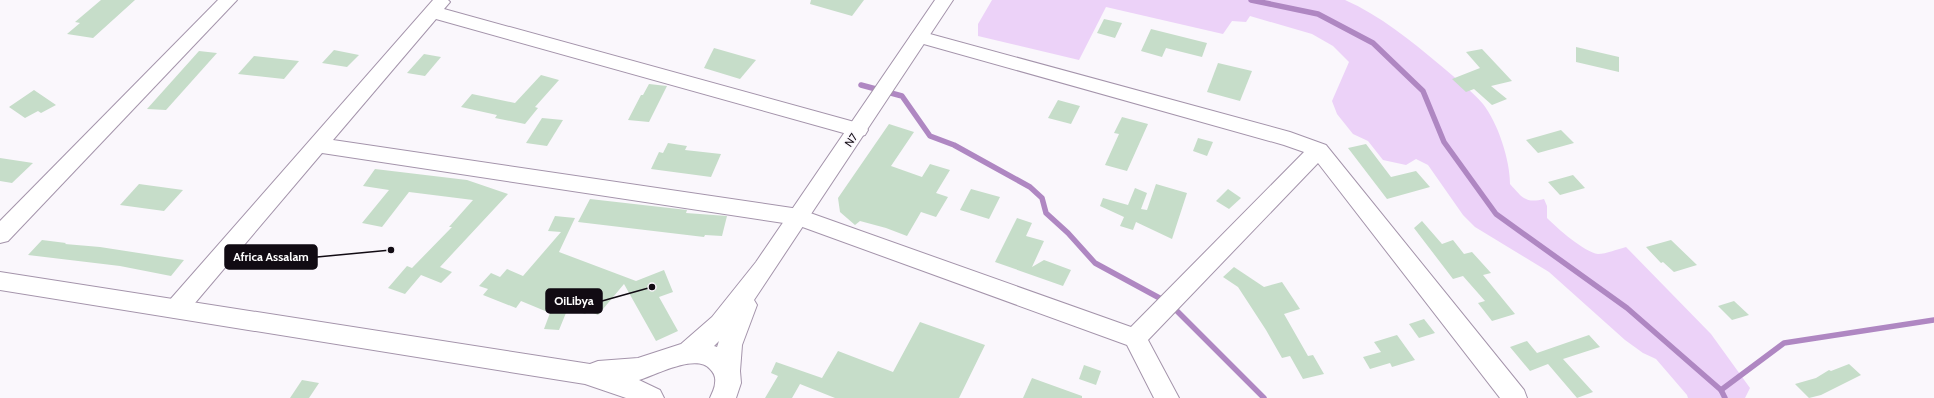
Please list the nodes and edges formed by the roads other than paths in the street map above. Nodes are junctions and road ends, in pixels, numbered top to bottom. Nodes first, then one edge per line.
1 (228, 0) edge
2 (942, 0) edge
3 (438, 6) edge
4 (919, 37) junction
5 (858, 130) junction
6 (318, 145) junction
7 (1319, 150) junction
8 (798, 217) junction
9 (0, 235) edge
10 (756, 280) junction
11 (0, 281) edge
12 (176, 309) junction
13 (1135, 338) junction
14 (677, 357) junction
15 (727, 371) junction
16 (585, 373) junction
17 (723, 397) edge
18 (651, 398) edge
19 (1168, 398) edge
20 (1515, 398) edge

1 - 9 street
2 - 4 main road, N7
3 - 5 street
3 - 6 street
4 - 5 main road, N7
4 - 7 street
5 - 8 main road, N7
6 - 8 street
6 - 12 street
7 - 13 street
7 - 20 street
8 - 10 main road, N7
8 - 13 street
10 - 14 main road
10 - 15 main road
11 - 12 main road
12 - 16 main road
13 - 19 street
14 - 15 main road
14 - 16 main road
14 - 18 main road
15 - 17 main road
16 - 18 main road

